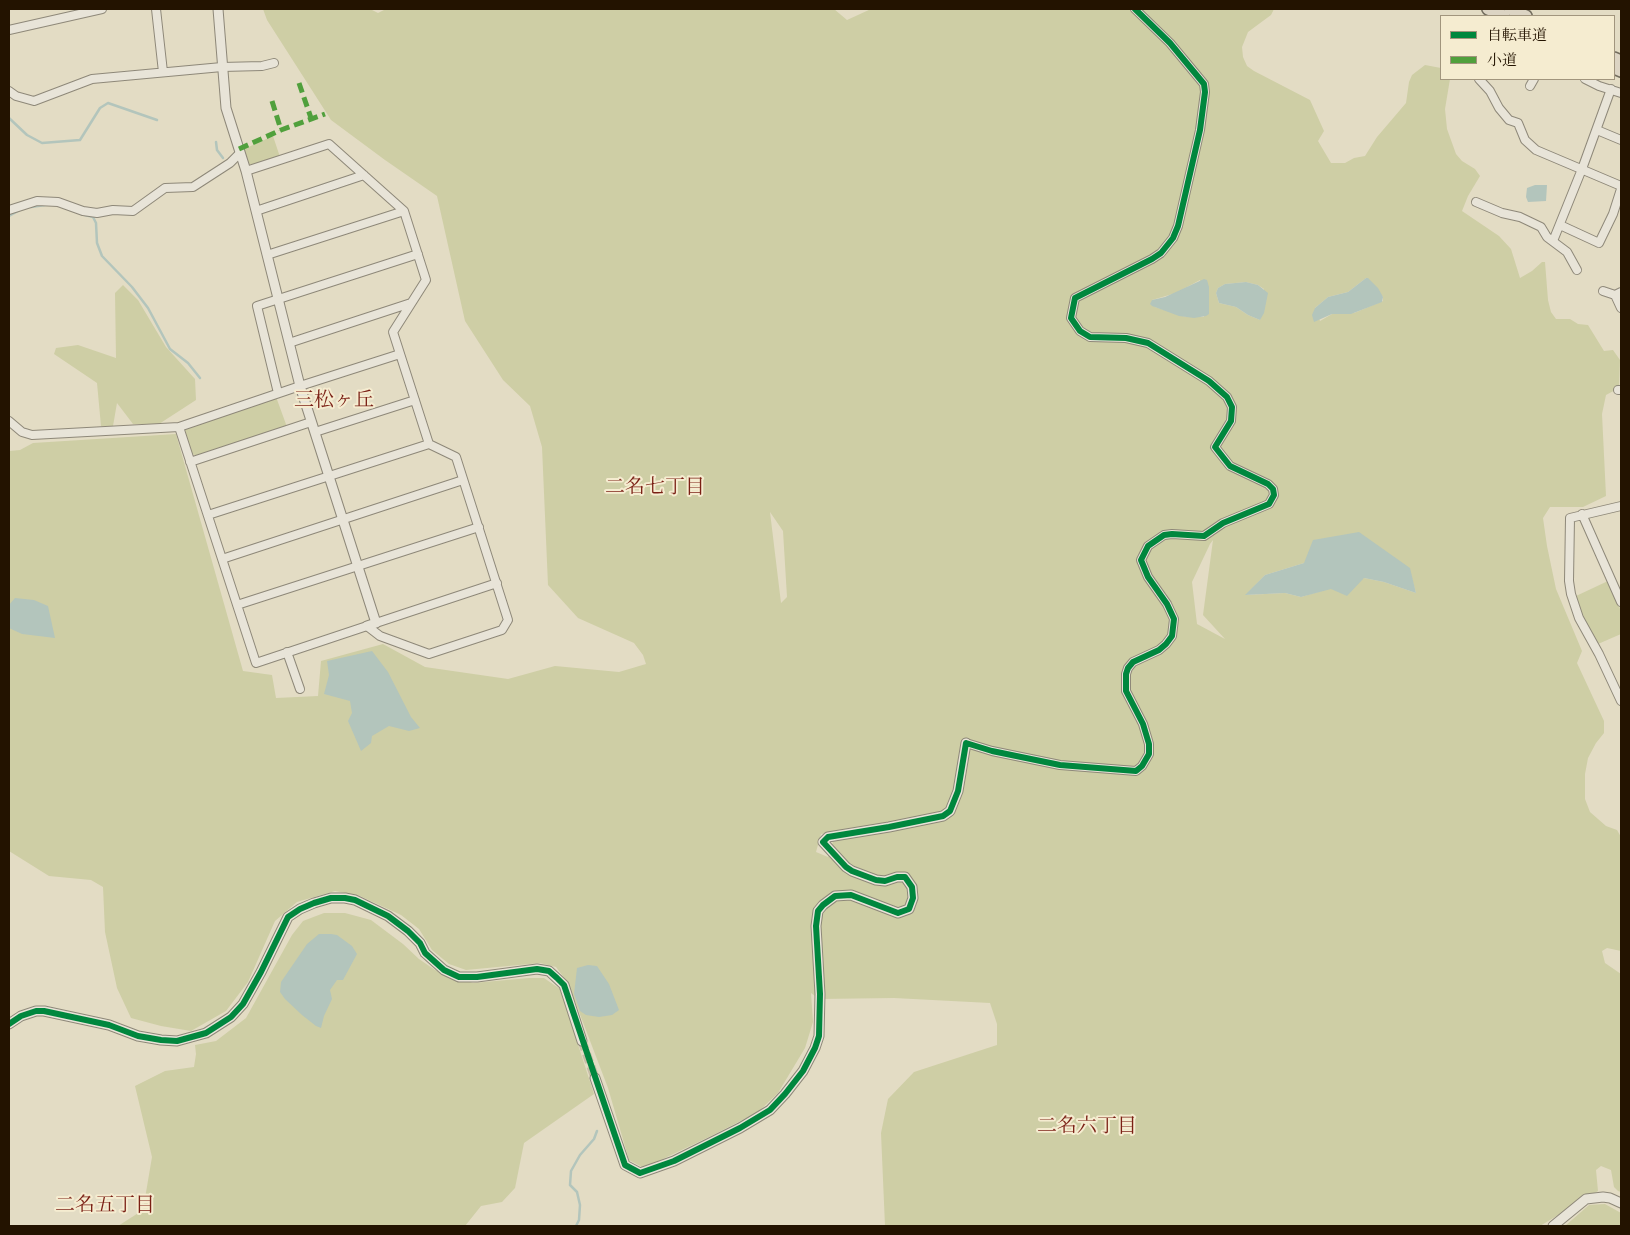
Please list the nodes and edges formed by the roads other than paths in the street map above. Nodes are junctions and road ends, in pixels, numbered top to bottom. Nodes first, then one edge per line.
1 (102, 9) edge
2 (156, 9) edge
3 (218, 9) edge
4 (1135, 9) edge
5 (1488, 9) edge
6 (1510, 9) edge
7 (66, 13) edge
8 (1502, 15) edge
9 (1524, 15) edge
10 (9, 30) edge
11 (274, 63) dead end
12 (222, 67) junction
13 (163, 72) junction
14 (1480, 80) edge
15 (1601, 82) edge
16 (1611, 89) junction
17 (9, 92) edge
18 (1621, 93) edge
19 (1596, 130) junction
20 (1621, 140) edge
21 (240, 153) junction
22 (1582, 169) junction
23 (246, 170) junction
24 (364, 175) junction
25 (1621, 188) edge
26 (1476, 202) dead end
27 (9, 210) edge
28 (404, 210) junction
29 (256, 211) junction
30 (1560, 225) junction
31 (1552, 241) junction
32 (418, 254) junction
33 (267, 255) junction
34 (1577, 270) dead end
35 (1603, 291) dead end
36 (1618, 293) edge
37 (278, 299) junction
38 (411, 303) junction
39 (1621, 308) edge
40 (289, 343) junction
41 (400, 354) junction
42 (300, 386) junction
43 (278, 393) junction
44 (415, 400) junction
45 (9, 421) edge
46 (179, 427) junction
47 (313, 427) junction
48 (429, 444) junction
49 (190, 462) junction
50 (329, 476) junction
51 (463, 480) junction
52 (1621, 506) edge
53 (1582, 514) junction
54 (208, 515) junction
55 (343, 519) junction
56 (478, 527) junction
57 (222, 559) junction
58 (358, 566) junction
59 (497, 583) junction
60 (1621, 602) edge
61 (237, 606) junction
62 (376, 623) junction
63 (367, 626) junction
64 (287, 652) junction
65 (300, 689) dead end
66 (1621, 699) edge
67 (966, 743) joint
68 (9, 1024) edge
69 (582, 1041) tunnel mouth
70 (595, 1078) tunnel mouth
71 (1621, 1203) edge
72 (1553, 1226) edge

1 - 7 street
2 - 13 street
3 - 12 street
4 - 67 street
5 - 8 main road
6 - 9 main road
7 - 10 street
11 - 12 street
12 - 13 street
12 - 21 street
13 - 17 street
14 - 22 street
15 - 16 street
16 - 18 street
16 - 19 street
19 - 20 street
19 - 22 street
21 - 23 street
21 - 27 street
22 - 25 street
22 - 30 street
23 - 24 street
23 - 29 street
24 - 28 street
24 - 29 street
25 - 30 street
26 - 31 street
28 - 32 street
28 - 33 street
29 - 33 street
30 - 31 street
31 - 34 street
32 - 37 street
32 - 38 street
33 - 37 street
35 - 36 street
36 - 39 street
37 - 40 street
37 - 43 street
38 - 40 street
38 - 41 street
40 - 42 street
41 - 42 street
41 - 44 street
42 - 43 street
42 - 47 street
43 - 46 street
44 - 47 street
44 - 48 street
45 - 46 street
46 - 49 street
47 - 49 street
47 - 50 street
48 - 50 street
48 - 51 street
49 - 54 street
50 - 54 street
50 - 55 street
51 - 55 street
51 - 56 street
52 - 53 street
53 - 60 street
53 - 66 street
54 - 57 street
55 - 57 street
55 - 58 street
56 - 58 street
56 - 59 street
57 - 61 street
58 - 61 street
58 - 62 street
59 - 62 street
59 - 63 street
61 - 64 street
62 - 63 street
63 - 64 street
64 - 65 street
67 - 70 street
68 - 69 street
71 - 72 street

